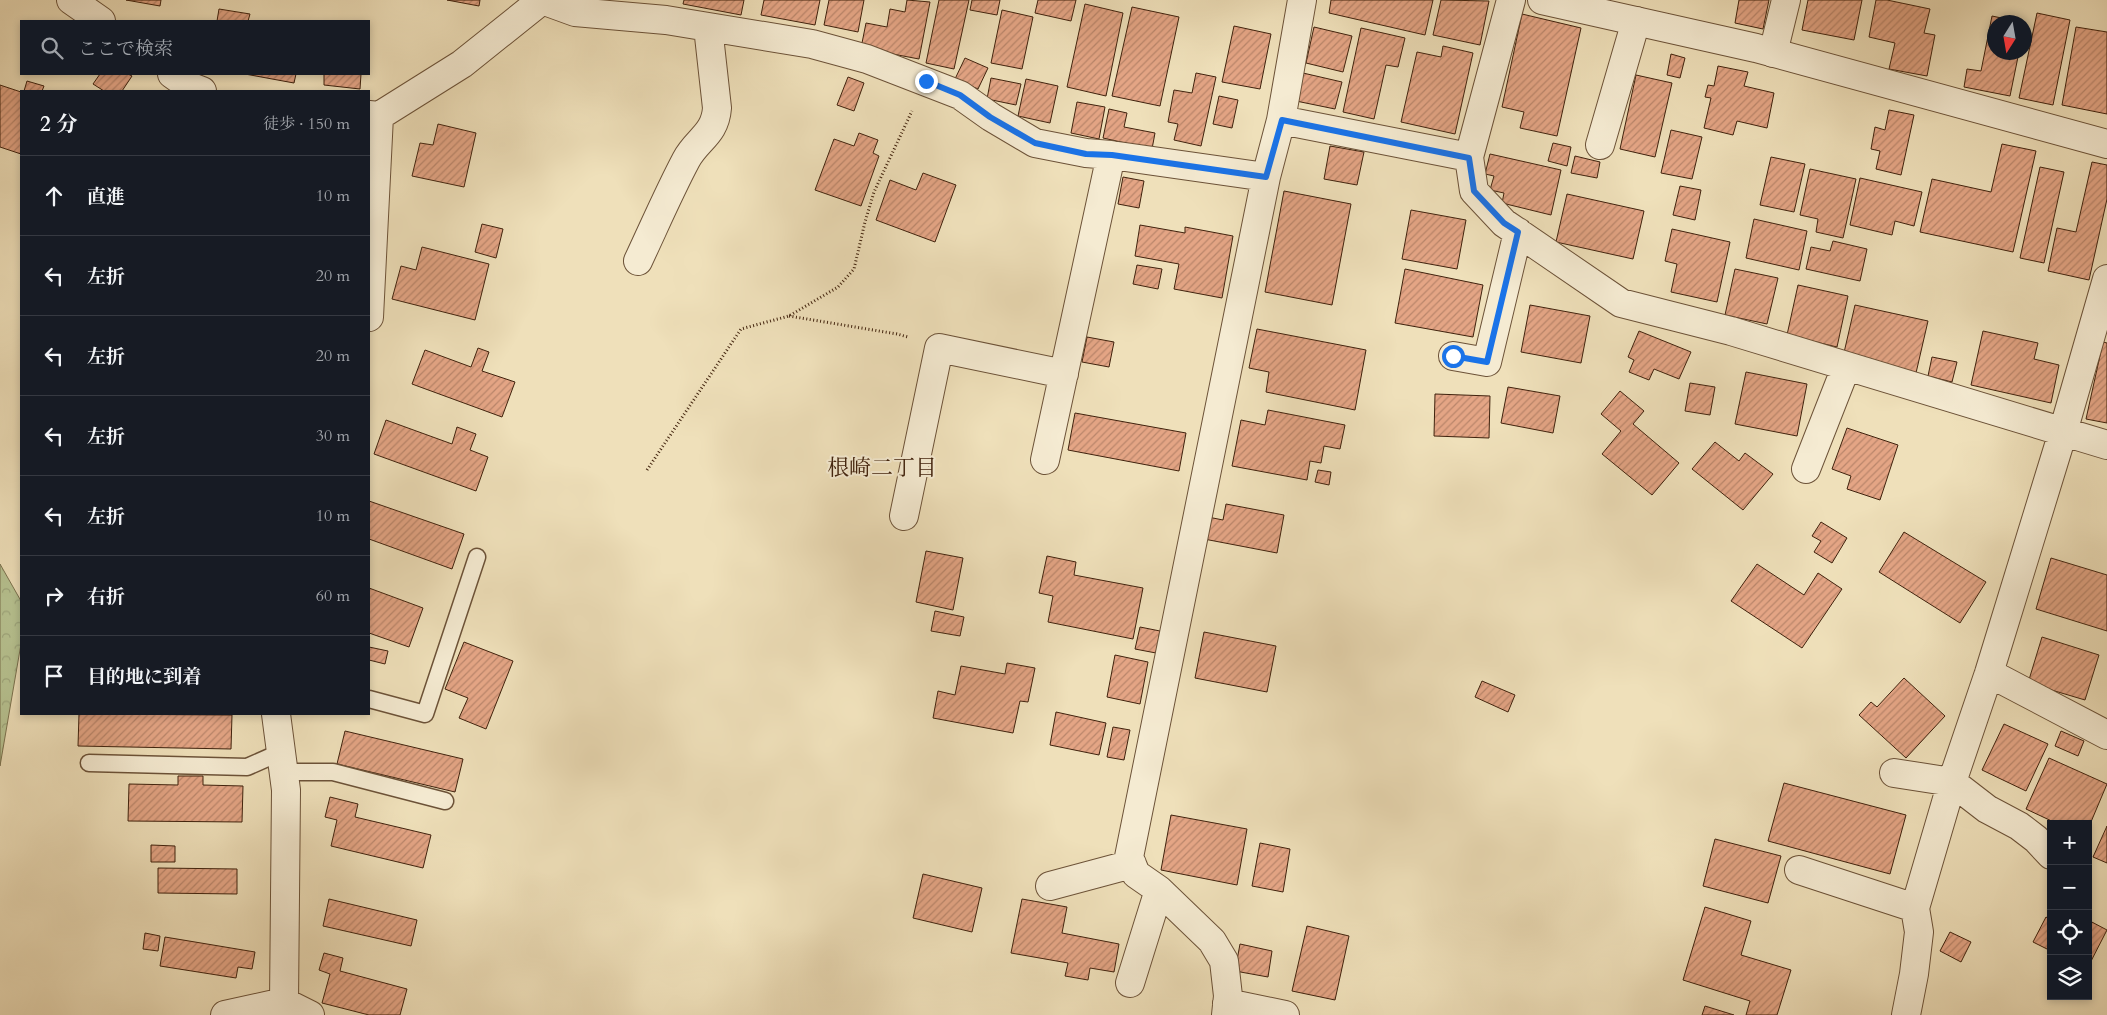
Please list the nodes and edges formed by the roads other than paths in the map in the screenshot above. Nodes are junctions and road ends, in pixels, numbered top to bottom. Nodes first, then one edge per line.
1 (71, 0) edge
2 (542, 0) edge
3 (1302, 0) edge
4 (1511, 0) edge
5 (1542, 0) edge
6 (1786, 0) edge
7 (100, 20) edge
8 (1636, 21) junction
9 (708, 27) junction
10 (1773, 53) junction
11 (173, 75) edge
12 (199, 90) edge
13 (374, 115) edge
14 (1282, 120) junction
15 (2107, 144) edge
16 (1600, 145) dead end
17 (1112, 155) junction
18 (1469, 158) junction
19 (1266, 177) junction
20 (1518, 232) junction
21 (638, 261) dead end
22 (370, 277) edge
23 (2107, 279) edge
24 (1453, 356) dead end
25 (1846, 367) junction
26 (1064, 374) junction
27 (2063, 432) junction
28 (2107, 445) edge
29 (1045, 460) dead end
30 (1806, 469) dead end
31 (904, 516) dead end
32 (477, 557) dead end
33 (1989, 672) junction
34 (370, 699) edge
35 (276, 715) edge
36 (2105, 727) edge
37 (282, 762) junction
38 (89, 763) dead end
39 (1894, 774) dead end
40 (1952, 782) junction
41 (445, 801) dead end
42 (2047, 850) edge
43 (1132, 864) junction
44 (1799, 870) dead end
45 (1050, 886) dead end
46 (1159, 890) junction
47 (1914, 908) junction
48 (1130, 983) dead end
49 (284, 1002) junction
50 (1227, 1009) edge
51 (225, 1015) edge
52 (310, 1015) edge
53 (1285, 1015) edge
54 (1906, 1015) edge

1 - 7 street
2 - 9 street
2 - 13 street
3 - 14 street
4 - 18 street
5 - 8 street
6 - 10 street
8 - 10 street
8 - 16 street
9 - 17 street
9 - 21 street
10 - 15 street
11 - 12 street
13 - 22 street
14 - 18 street
14 - 19 street
17 - 19 street
17 - 26 street
18 - 20 street
19 - 43 street
20 - 24 street
20 - 25 street
23 - 27 street
25 - 27 street
25 - 30 street
26 - 29 street
26 - 31 street
27 - 28 street
27 - 33 street
32 - 34 lane
33 - 36 street
33 - 40 street
35 - 37 street
37 - 38 lane
37 - 41 lane
37 - 49 street
39 - 40 street
40 - 42 street
40 - 47 street
43 - 45 street
43 - 46 street
44 - 47 street
46 - 48 street
46 - 50 street
47 - 54 street
49 - 51 street
49 - 52 street
50 - 53 street

